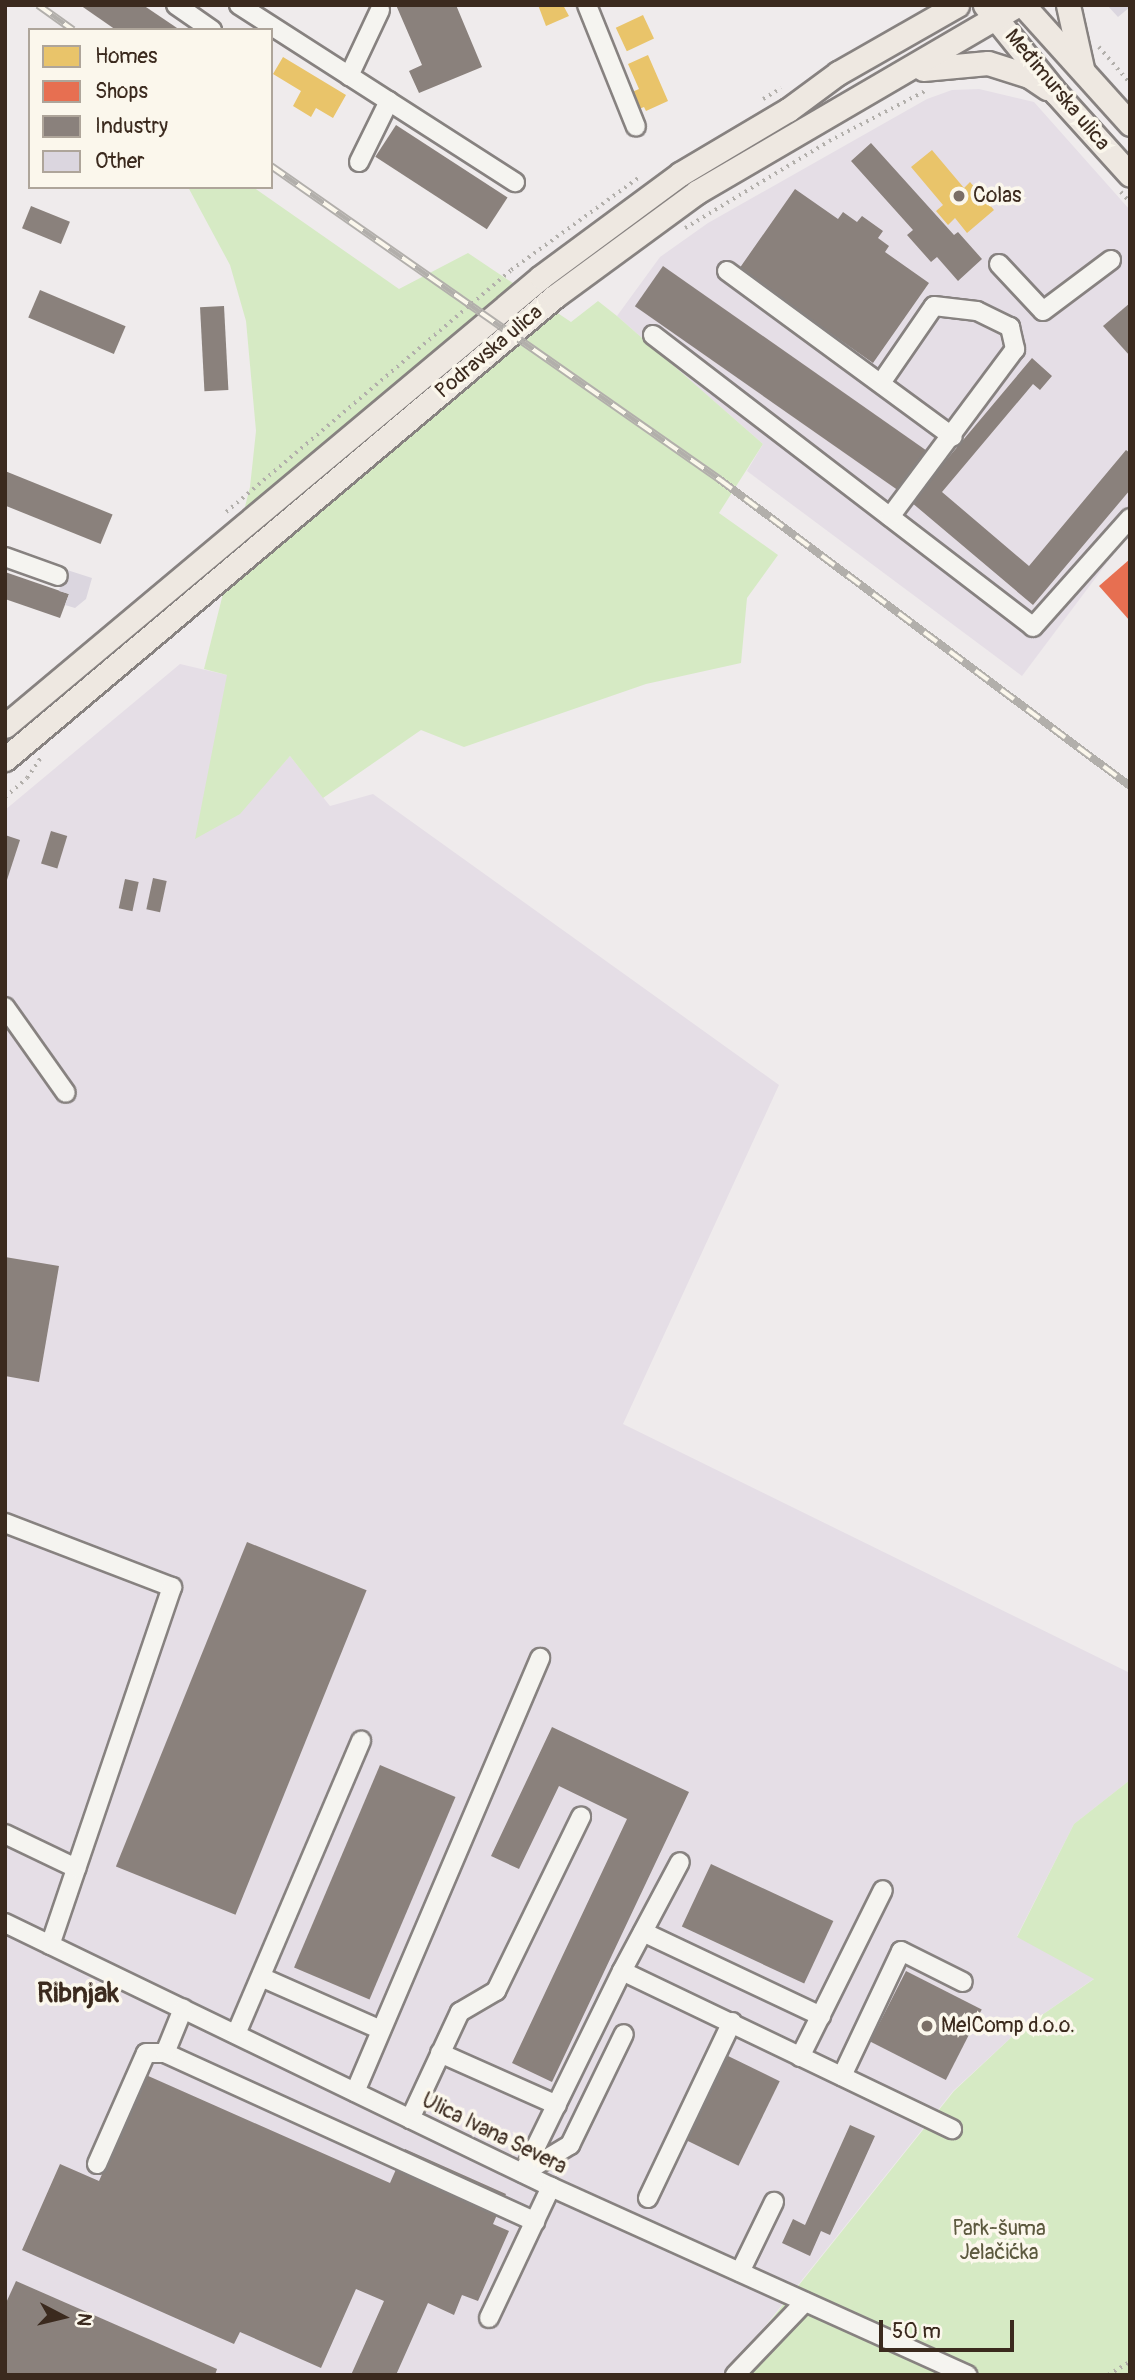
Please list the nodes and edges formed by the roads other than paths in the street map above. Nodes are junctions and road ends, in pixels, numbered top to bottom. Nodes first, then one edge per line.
1 (176, 5) edge
2 (239, 5) edge
3 (587, 5) edge
4 (930, 5) edge
5 (957, 5) edge
6 (1017, 5) edge
7 (1023, 5) edge
8 (1068, 5) edge
9 (380, 10) dead end
10 (991, 12) edge
11 (209, 28) edge
12 (916, 28) junction
13 (913, 69) junction
14 (349, 75) junction
15 (1086, 78) junction
16 (1056, 93) junction
17 (389, 101) junction
18 (1130, 124) edge
19 (636, 127) dead end
20 (359, 162) dead end
21 (1130, 175) edge
22 (515, 182) dead end
23 (1111, 260) dead end
24 (999, 264) dead end
25 (727, 271) dead end
26 (653, 335) dead end
27 (881, 383) junction
28 (953, 437) junction
29 (890, 517) junction
30 (1130, 519) edge
31 (5, 557) edge
32 (58, 576) dead end
33 (5, 726) edge
34 (5, 759) edge
35 (5, 1007) edge
36 (66, 1093) dead end
37 (5, 1523) edge
38 (540, 1658) dead end
39 (361, 1741) dead end
40 (581, 1817) dead end
41 (5, 1834) edge
42 (680, 1862) dead end
43 (76, 1868) junction
44 (883, 1890) dead end
45 (5, 1923) edge
46 (643, 1932) junction
47 (50, 1945) junction
48 (622, 1971) junction
49 (261, 1977) junction
50 (963, 1982) dead end
51 (183, 2009) junction
52 (821, 2016) junction
53 (732, 2022) junction
54 (381, 2030) junction
55 (236, 2034) junction
56 (624, 2034) dead end
57 (164, 2053) junction
58 (440, 2053) junction
59 (800, 2057) junction
60 (842, 2077) junction
61 (355, 2092) junction
62 (557, 2105) junction
63 (410, 2119) junction
64 (952, 2129) dead end
65 (97, 2164) dead end
66 (523, 2174) junction
67 (551, 2187) junction
68 (648, 2198) dead end
69 (775, 2202) dead end
70 (535, 2222) junction
71 (740, 2272) junction
72 (805, 2302) junction
73 (489, 2318) dead end
74 (735, 2375) edge
75 (968, 2375) edge

1 - 11 street
2 - 14 street
3 - 19 street
4 - 12 main road
5 - 12 main road, Podravska ulica
6 - 10 main road, Podravska ulica
7 - 15 main road, Međimurska ulica
8 - 15 main road
9 - 14 street
10 - 13 main road, Podravska ulica
10 - 16 main road, Međimurska ulica
12 - 33 main road, Podravska ulica
13 - 16 main road
13 - 34 main road, Podravska ulica
14 - 17 street
15 - 18 main road, Međimurska ulica
16 - 21 main road, Međimurska ulica
17 - 20 street
17 - 22 street
23 - 24 street
25 - 27 street
26 - 29 street
27 - 28 street
27 - 28 street
28 - 29 street
29 - 30 street
31 - 32 street
35 - 36 street
37 - 43 street
38 - 54 street
39 - 49 street
40 - 58 street
41 - 43 street
42 - 46 street
43 - 47 street
44 - 52 street
45 - 47 street, Ulica Ivana Severa
46 - 48 street
46 - 52 street
47 - 51 street, Ulica Ivana Severa
48 - 53 street
48 - 62 street
49 - 54 street
49 - 55 street
50 - 60 street
51 - 55 street, Ulica Ivana Severa
51 - 57 street
52 - 59 street
53 - 59 street
53 - 68 street
54 - 61 street
55 - 61 street, Ulica Ivana Severa
56 - 66 street
57 - 65 street
57 - 70 street
58 - 62 street
58 - 63 street
59 - 60 street
60 - 64 street
61 - 63 street, Ulica Ivana Severa
62 - 66 street
63 - 66 street, Ulica Ivana Severa
66 - 67 street, Ulica Ivana Severa
67 - 70 street
67 - 71 street, Ulica Ivana Severa
69 - 71 street
70 - 73 street
71 - 72 street, Ulica Ivana Severa
72 - 74 street
72 - 75 street, Ulica Ivana Severa

